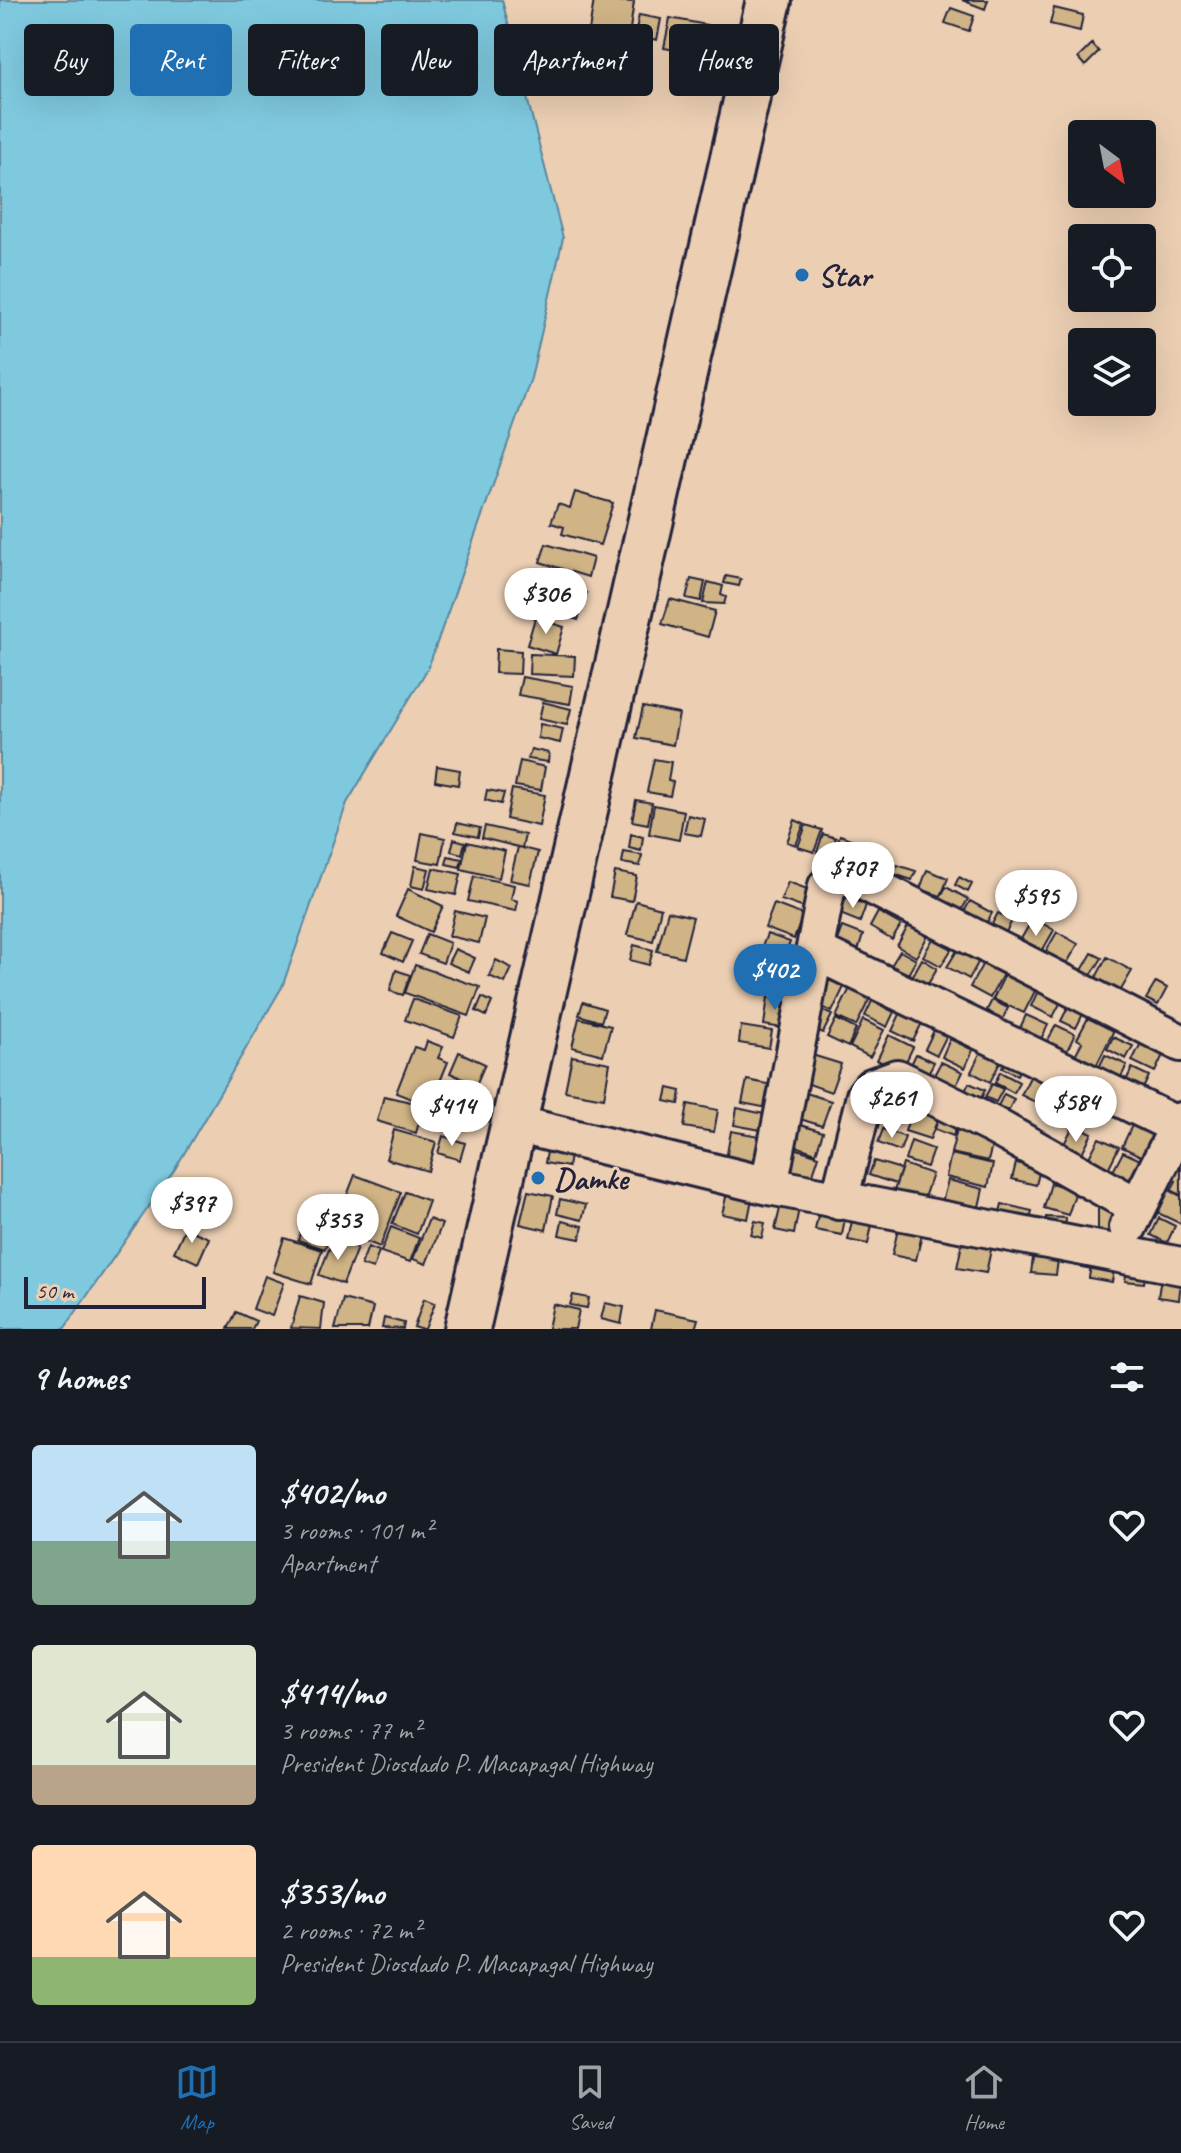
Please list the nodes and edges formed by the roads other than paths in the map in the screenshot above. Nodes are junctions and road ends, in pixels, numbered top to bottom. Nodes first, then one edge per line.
1 (769, 0) edge
2 (815, 951) junction
3 (1181, 1043) edge
4 (515, 1124) junction
5 (1180, 1124) edge
6 (769, 1186) junction
7 (839, 1201) junction
8 (1138, 1207) junction
9 (1114, 1253) junction
10 (1181, 1266) edge
11 (467, 1329) edge

1 - 4 highway
2 - 3 street
2 - 5 street
2 - 6 street
4 - 6 street
4 - 11 highway
5 - 8 street
6 - 7 street
7 - 8 street
7 - 9 street
8 - 9 street
9 - 10 street

